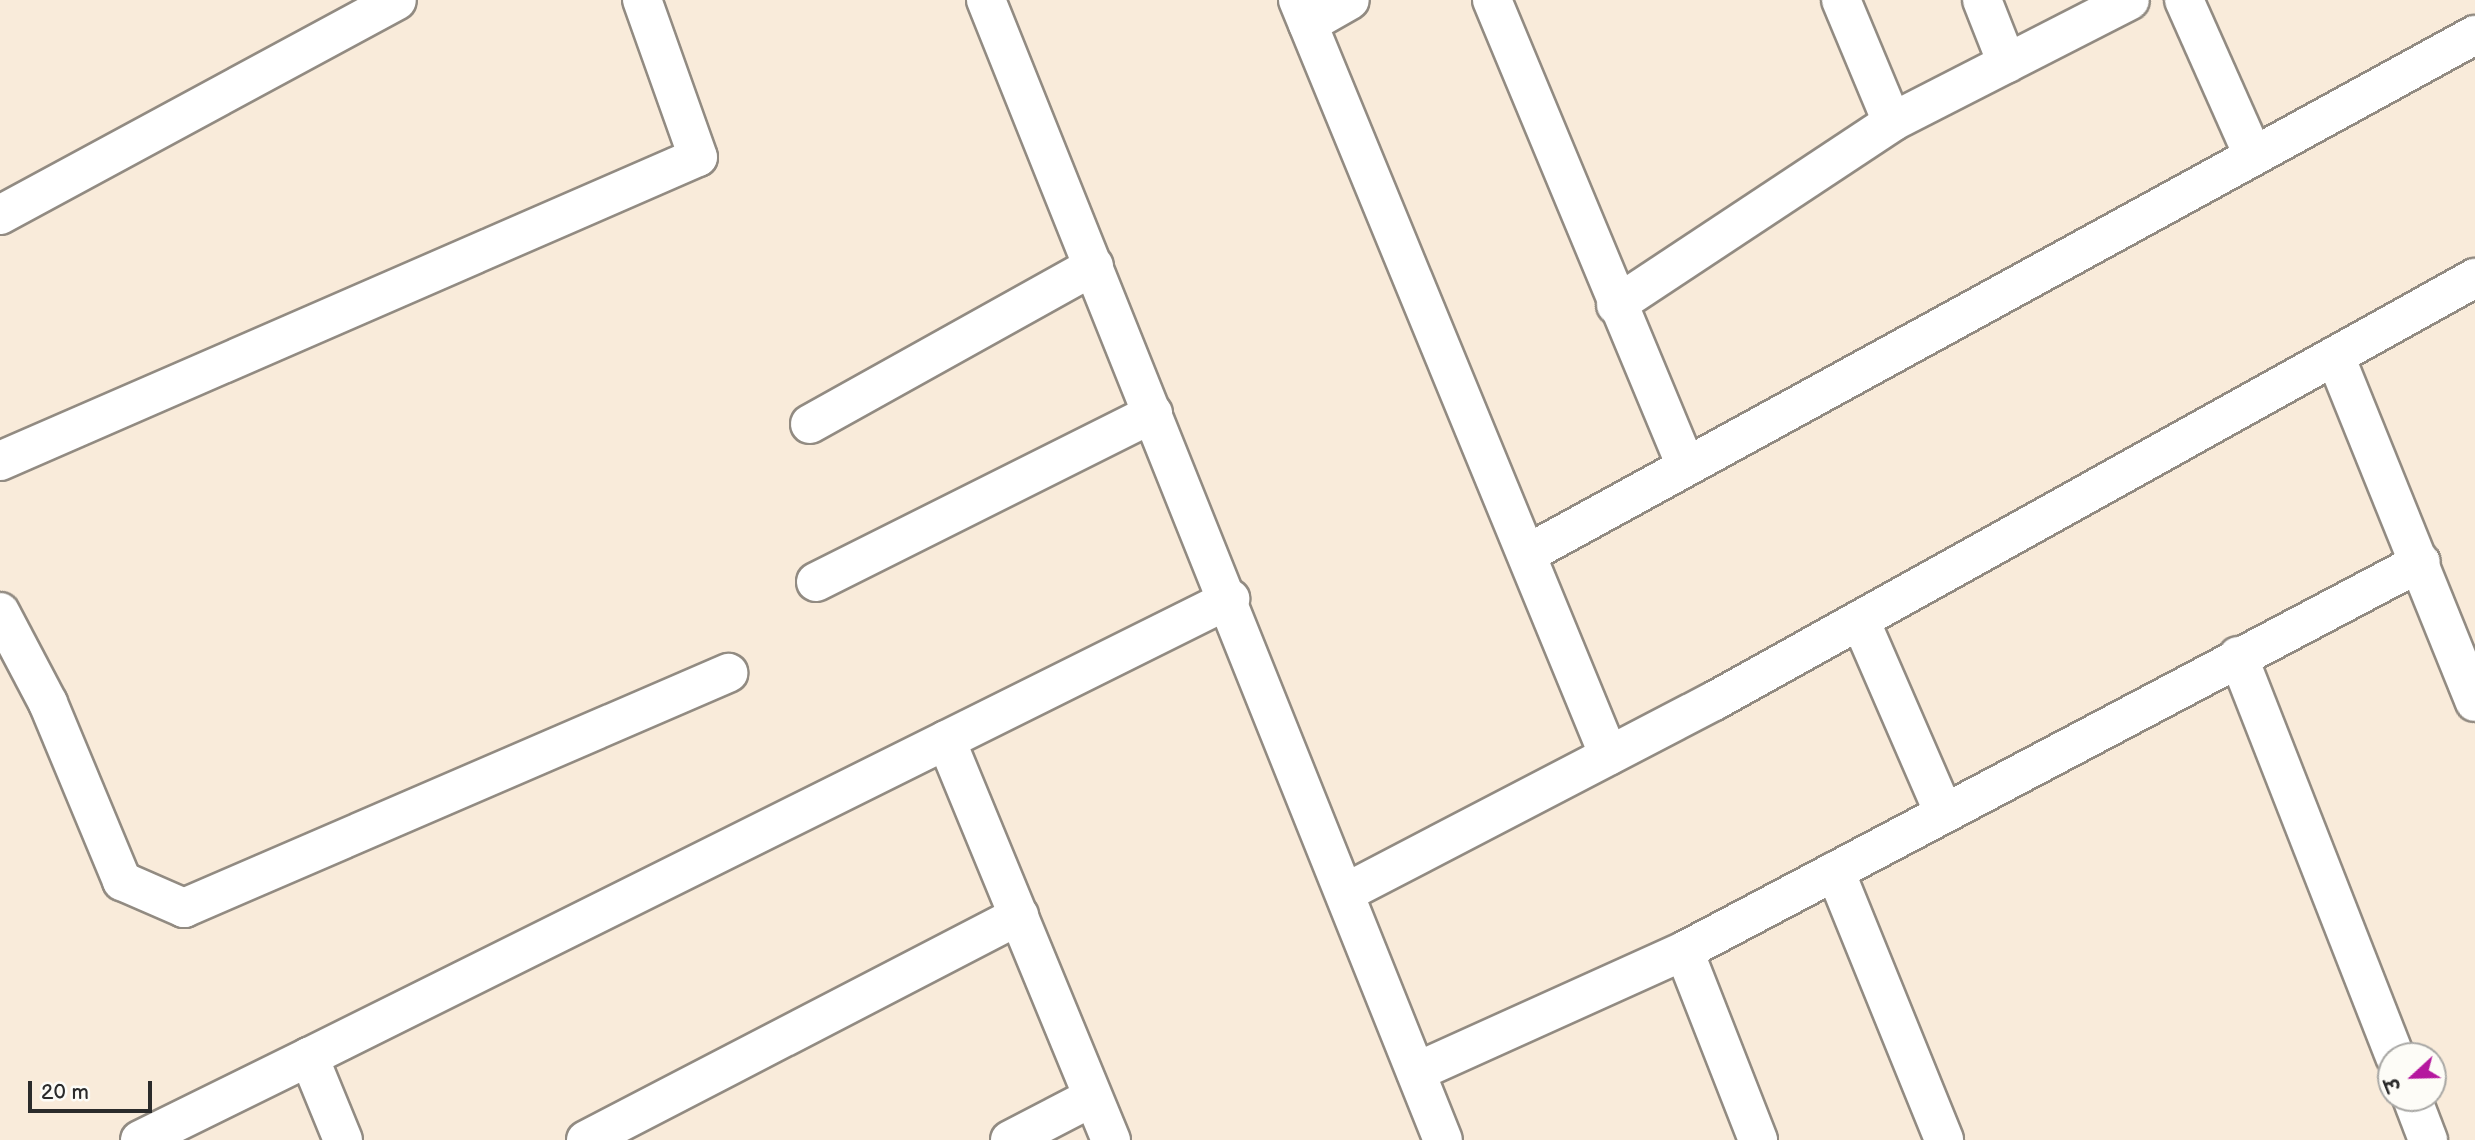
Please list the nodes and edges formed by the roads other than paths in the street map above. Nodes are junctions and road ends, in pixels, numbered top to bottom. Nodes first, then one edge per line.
1 (397, 0) edge
2 (642, 0) edge
3 (986, 0) edge
4 (1350, 0) edge
5 (1492, 0) edge
6 (1841, 0) edge
7 (1982, 0) edge
8 (2130, 0) edge
9 (2184, 0) edge
10 (1303, 12) edge
11 (2475, 34) edge
12 (2007, 63) junction
13 (1892, 122) junction
14 (2253, 155) junction
15 (0, 215) edge
16 (1094, 265) junction
17 (2475, 278) edge
18 (1616, 305) junction
19 (2335, 356) junction
20 (1153, 413) junction
21 (810, 424) dead end
22 (0, 461) edge
23 (1686, 466) junction
24 (1527, 555) junction
25 (2421, 562) junction
26 (816, 582) dead end
27 (1230, 599) junction
28 (0, 612) edge
29 (1860, 620) junction
30 (2238, 656) junction
31 (728, 673) dead end
32 (2475, 702) edge
33 (946, 740) junction
34 (1609, 756) junction
35 (1944, 813) junction
36 (1835, 871) junction
37 (1345, 893) junction
38 (1018, 916) junction
39 (1684, 951) junction
40 (2390, 1042) edge
41 (309, 1057) junction
42 (1416, 1072) junction
43 (1093, 1097) junction
44 (2417, 1112) edge
45 (141, 1140) edge
46 (342, 1140) edge
47 (586, 1140) edge
48 (1010, 1140) edge
49 (1111, 1140) edge
50 (1443, 1140) edge
51 (1758, 1140) edge
52 (1944, 1140) edge
53 (2428, 1140) edge

1 - 15 street
2 - 22 street
3 - 16 street
4 - 10 street
5 - 18 street
6 - 13 street
7 - 12 street
8 - 12 street
9 - 14 street
10 - 24 street
11 - 14 street
12 - 13 street
13 - 18 street
14 - 23 street
16 - 20 street
16 - 21 street
17 - 19 street
18 - 23 street
19 - 25 street
19 - 29 street
20 - 26 street
20 - 27 street
23 - 24 street
24 - 34 street
25 - 30 street
25 - 32 street
27 - 33 street
27 - 37 street
28 - 31 street
29 - 34 street
29 - 35 street
30 - 35 street
30 - 40 street
33 - 38 street
33 - 41 street
34 - 37 street
35 - 36 street
36 - 39 street
36 - 52 street
37 - 42 street
38 - 43 street
38 - 47 street
39 - 42 street
39 - 51 street
41 - 45 street
41 - 46 street
42 - 50 street
43 - 48 street
43 - 49 street
44 - 53 street

